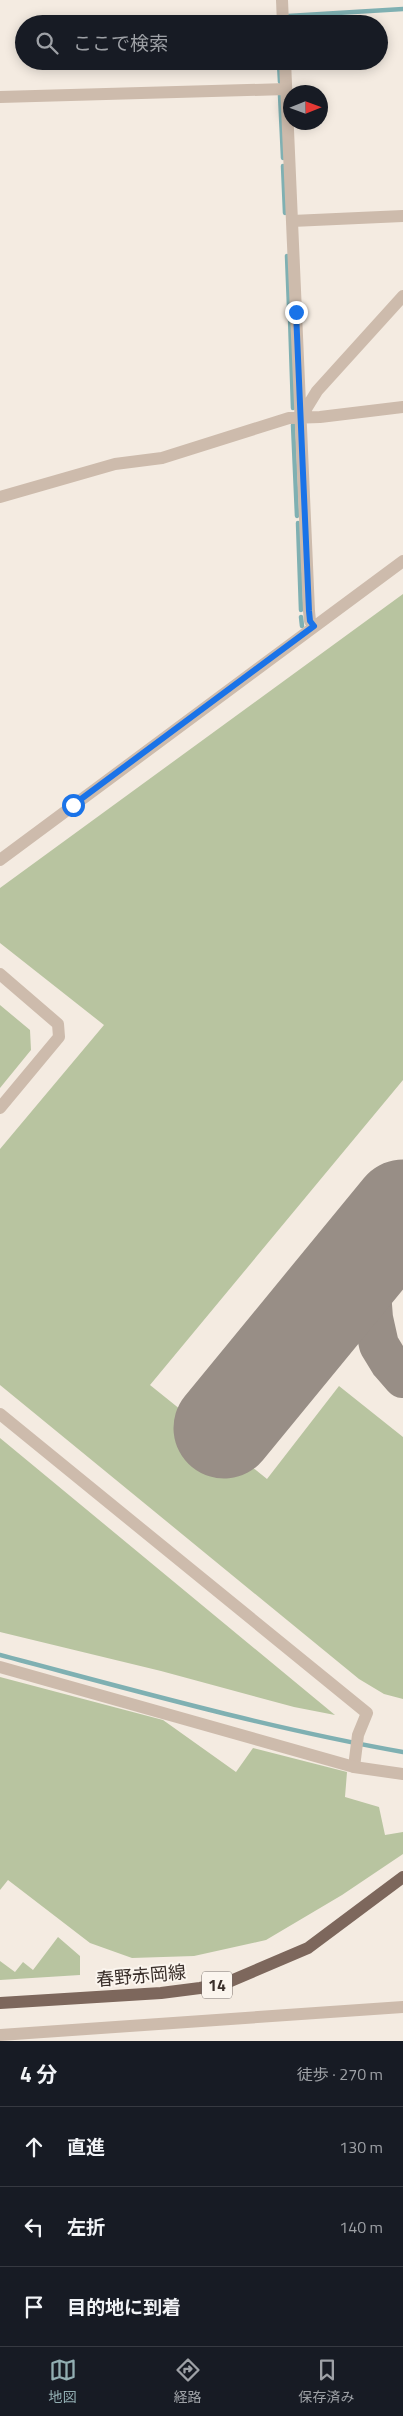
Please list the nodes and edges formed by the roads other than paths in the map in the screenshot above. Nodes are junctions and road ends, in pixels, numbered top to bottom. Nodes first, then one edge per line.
1 (282, 0) edge
2 (283, 15) edge
3 (285, 70) edge
4 (286, 85) edge
5 (283, 89) edge
6 (0, 97) edge
7 (288, 130) edge
8 (403, 216) edge
9 (292, 221) junction
10 (403, 296) edge
11 (403, 407) edge
12 (301, 417) junction
13 (0, 497) edge
14 (403, 561) edge
15 (314, 626) junction
16 (0, 860) edge
17 (0, 974) edge
18 (0, 1108) edge
19 (0, 1414) edge
20 (0, 1667) edge
21 (355, 1762) junction
22 (403, 1774) edge
23 (403, 1876) edge
24 (0, 2003) edge
25 (403, 2007) edge
26 (0, 2035) edge

1 - 2 street
3 - 4 street
5 - 6 street
7 - 9 street
8 - 9 street
9 - 12 street
10 - 12 street
11 - 12 street
12 - 13 street
12 - 15 street
14 - 15 street
15 - 16 street
17 - 18 street
19 - 21 street
20 - 21 street
21 - 22 street
23 - 24 main road, 春野赤岡線 / 14
25 - 26 street

